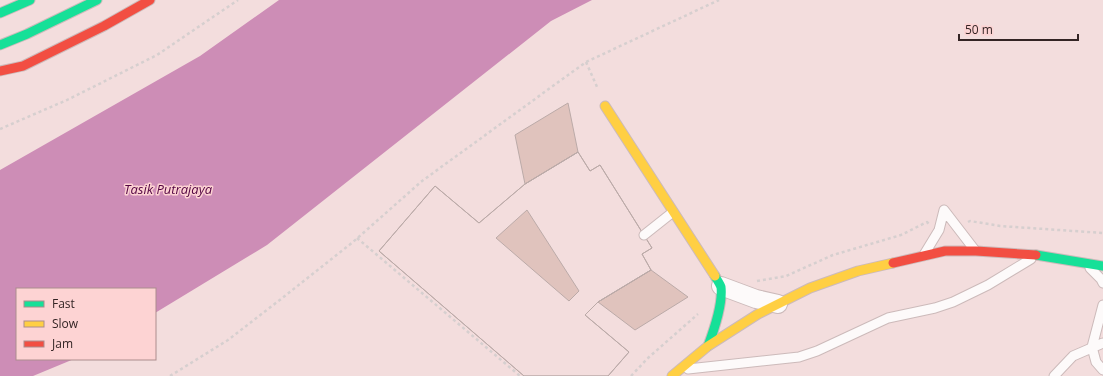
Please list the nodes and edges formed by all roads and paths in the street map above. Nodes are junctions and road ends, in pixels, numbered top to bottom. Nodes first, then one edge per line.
1 (30, 0) edge
2 (98, 0) edge
3 (150, 0) edge
4 (238, 0) edge
5 (719, 0) edge
6 (0, 13) edge
7 (0, 45) edge
8 (586, 62) junction
9 (0, 71) edge
10 (605, 106) joint
11 (0, 129) edge
12 (673, 212) junction
13 (644, 235) dead end
14 (357, 238) junction
15 (976, 251) junction
16 (1036, 255) junction
17 (924, 256) junction
18 (1086, 264) junction
19 (1102, 265) edge
20 (1103, 283) edge
21 (721, 286) junction
22 (778, 304) junction
23 (1103, 305) edge
24 (1103, 343) edge
25 (708, 346) junction
26 (1092, 347) junction
27 (1103, 370) edge
28 (675, 373) edge
29 (170, 376) edge
30 (520, 376) edge
31 (1054, 376) edge

1 - 6 main road
2 - 7 main road
3 - 9 main road
4 - 11 path
5 - 8 path
8 - 10 path
8 - 14 path
10 - 12 main road
12 - 13 lane
12 - 21 main road
14 - 29 path
14 - 30 path
15 - 16 main road
15 - 17 main road
15 - 17 lane
16 - 18 main road
16 - 28 lane
17 - 22 main road
18 - 19 main road
18 - 20 lane
21 - 22 street
21 - 25 main road
22 - 25 main road
23 - 26 lane
24 - 26 lane
25 - 28 main road
26 - 27 lane
26 - 31 lane

